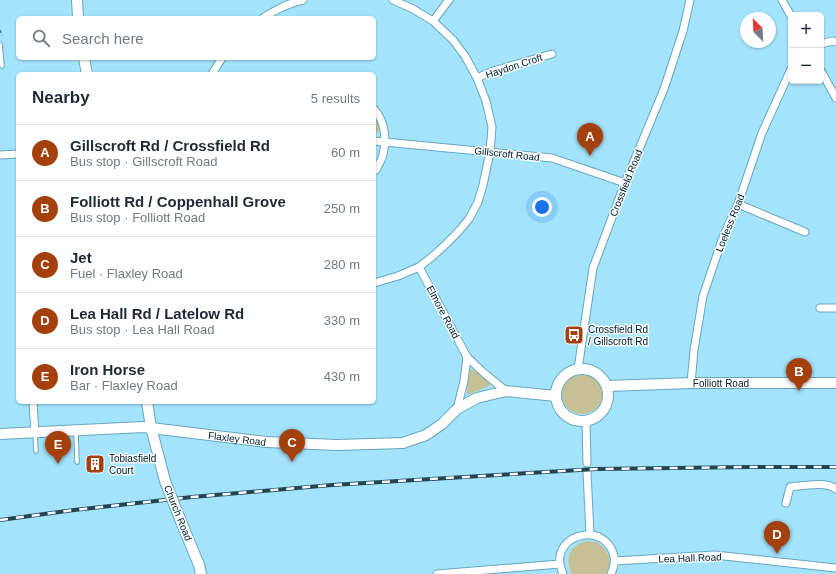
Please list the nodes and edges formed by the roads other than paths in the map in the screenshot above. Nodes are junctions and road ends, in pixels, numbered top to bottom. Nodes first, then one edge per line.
1 (77, 0) edge
2 (303, 0) edge
3 (393, 0) edge
4 (449, 0) edge
5 (690, 0) edge
6 (782, 0) edge
7 (789, 12) edge
8 (78, 16) edge
9 (266, 16) edge
10 (433, 21) junction
11 (836, 42) edge
12 (824, 43) edge
13 (0, 44) edge
14 (552, 54) dead end
15 (84, 60) edge
16 (221, 60) edge
17 (2, 66) dead end
18 (86, 72) edge
19 (213, 72) edge
20 (788, 76) edge
21 (824, 76) edge
22 (477, 78) junction
23 (836, 98) edge
24 (376, 112) edge
25 (376, 141) edge
26 (385, 142) junction
27 (490, 152) junction
28 (16, 154) edge
29 (0, 155) edge
30 (376, 170) edge
31 (625, 183) junction
32 (738, 204) junction
33 (805, 232) dead end
34 (419, 267) junction
35 (376, 282) edge
36 (820, 308) dead end
37 (836, 308) edge
38 (467, 357) junction
39 (578, 369) junction
40 (691, 383) junction
41 (836, 383) edge
42 (607, 386) junction
43 (506, 391) junction
44 (556, 396) junction
45 (33, 404) edge
46 (147, 404) edge
47 (457, 409) junction
48 (586, 420) junction
49 (151, 427) junction
50 (76, 430) junction
51 (35, 433) junction
52 (0, 434) edge
53 (36, 451) dead end
54 (77, 462) dead end
55 (587, 463) dead end
56 (587, 472) dead end
57 (836, 489) edge
58 (786, 502) dead end
59 (590, 534) junction
60 (615, 561) junction
61 (560, 564) junction
62 (836, 568) edge
63 (201, 574) edge
64 (437, 574) edge
65 (563, 574) edge
66 (611, 574) edge

1 - 8 street
2 - 9 street
3 - 10 street
4 - 10 street
5 - 31 street, Crossfield Road
6 - 7 street
10 - 22 street
11 - 12 street
13 - 17 lane
14 - 22 street, Haydon Croft
15 - 18 street
16 - 19 street
20 - 32 street, Loeless Road
21 - 23 street
22 - 27 street
24 - 26 street
25 - 26 street, Gillscroft Road
26 - 27 street, Gillscroft Road
26 - 30 street
27 - 31 street, Gillscroft Road
27 - 34 street
28 - 29 street
31 - 39 street, Crossfield Road
32 - 33 street
32 - 40 street, Loeless Road
34 - 35 street
34 - 38 street, Elmore Road
36 - 37 street
38 - 43 street, Elmore Road
38 - 47 street
39 - 42 street
39 - 44 street
40 - 41 street, Folliott Road
40 - 42 street, Folliott Road
42 - 48 street
43 - 44 street, Flaxley Road
43 - 47 street, Flaxley Road
44 - 48 street
45 - 51 street
46 - 49 street, Church Road
47 - 49 street, Flaxley Road
48 - 55 street
49 - 50 street, Flaxley Road
49 - 63 street, Church Road, bridge
50 - 51 street, Flaxley Road
50 - 54 lane
51 - 52 street, Flaxley Road
51 - 53 lane
56 - 59 street
57 - 58 street
59 - 60 street
59 - 61 street
60 - 62 street, Lea Hall Road
60 - 66 street
61 - 64 street
61 - 65 street

